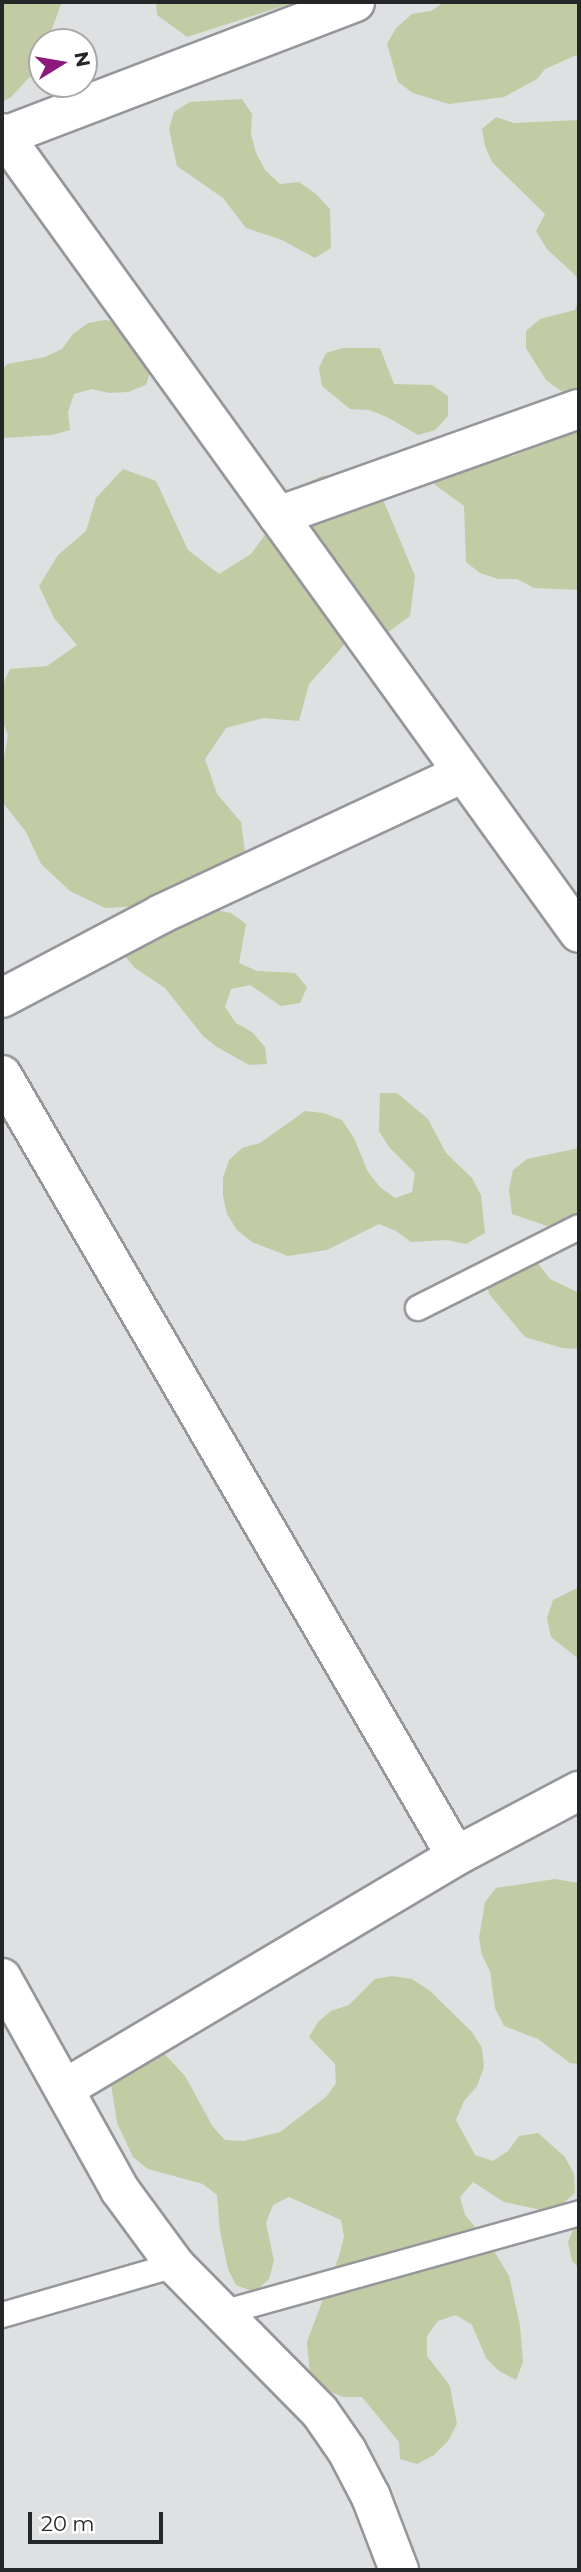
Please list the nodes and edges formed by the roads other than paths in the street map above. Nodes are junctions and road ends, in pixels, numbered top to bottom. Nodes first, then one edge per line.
1 (355, 2) edge
2 (2, 136) edge
3 (579, 409) edge
4 (278, 516) junction
5 (463, 773) junction
6 (579, 933) edge
7 (2, 999) edge
8 (2, 1075) edge
9 (579, 1227) edge
10 (418, 1308) dead end
11 (579, 1791) edge
12 (456, 1857) junction
13 (2, 1978) edge
14 (64, 2089) junction
15 (579, 2213) edge
16 (175, 2265) junction
17 (222, 2313) junction
18 (2, 2315) edge
19 (399, 2570) edge

1 - 2 street
2 - 4 street
3 - 4 street
4 - 5 street
5 - 6 street
5 - 7 street
8 - 12 street
9 - 10 lane
11 - 12 street
12 - 14 street
13 - 14 street
14 - 16 street
15 - 17 lane
16 - 17 street
16 - 18 lane
17 - 19 street

